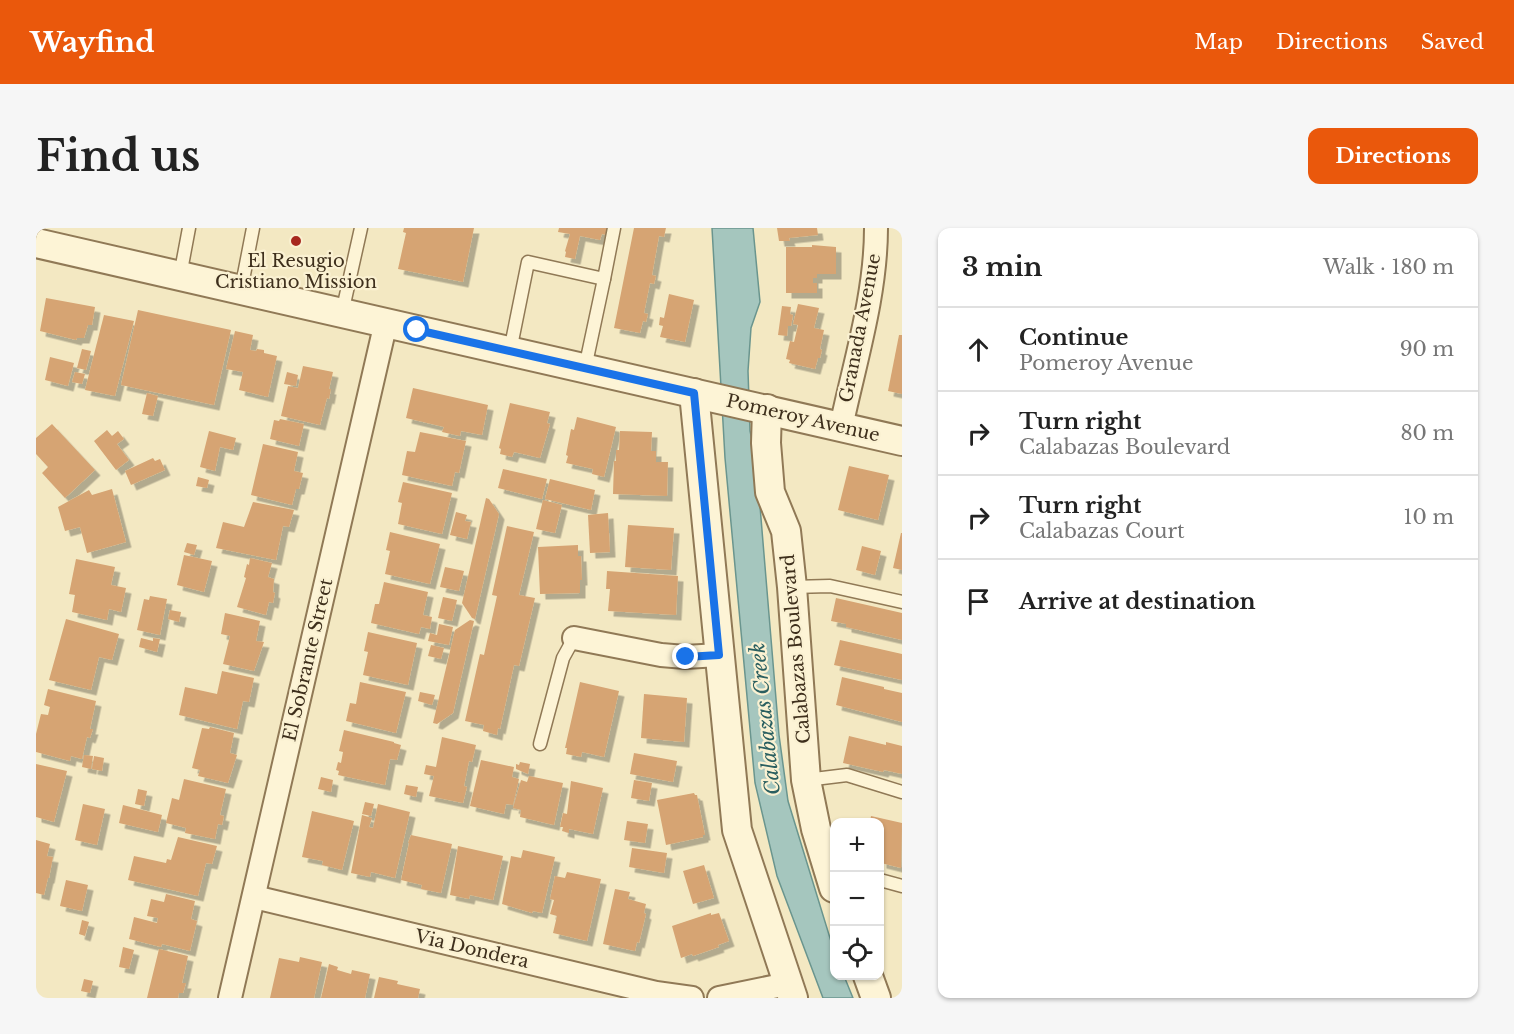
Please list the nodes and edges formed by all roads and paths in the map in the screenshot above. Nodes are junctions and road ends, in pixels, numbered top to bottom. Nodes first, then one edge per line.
1 (189, 228) edge
2 (253, 228) edge
3 (361, 228) edge
4 (615, 228) edge
5 (876, 228) edge
6 (36, 243) edge
7 (180, 276) junction
8 (604, 279) junction
9 (241, 290) junction
10 (342, 313) junction
11 (386, 322) junction
12 (510, 351) junction
13 (585, 368) junction
14 (698, 393) junction
15 (760, 407) junction
16 (841, 427) junction
17 (902, 441) edge
18 (792, 586) junction
19 (902, 602) edge
20 (574, 638) joint
21 (719, 655) junction
22 (540, 744) dead end
23 (806, 780) junction
24 (902, 792) edge
25 (830, 874) edge
26 (884, 881) edge
27 (902, 886) edge
28 (254, 897) junction
29 (870, 980) edge
30 (790, 991) edge
31 (230, 998) edge
32 (692, 998) edge
33 (719, 998) edge
34 (876, 998) edge

1 - 7 lane
2 - 9 lane
3 - 10 lane
4 - 8 lane
5 - 16 street, Granada Avenue
6 - 7 street, Pomeroy Avenue
7 - 9 street, Pomeroy Avenue
8 - 12 lane
8 - 13 lane
9 - 10 street, Pomeroy Avenue
10 - 11 street, Pomeroy Avenue
11 - 12 street, Pomeroy Avenue
11 - 28 street, El Sobrante Street
12 - 13 street, Pomeroy Avenue
13 - 14 street, Pomeroy Avenue
14 - 15 street, Pomeroy Avenue
14 - 21 street
15 - 16 street, Pomeroy Avenue
15 - 18 street, Calabazas Boulevard
16 - 17 street, Pomeroy Avenue
18 - 19 lane
18 - 23 street, Calabazas Boulevard
20 - 21 street
20 - 22 lane
21 - 30 street
23 - 24 lane
23 - 25 street, Calabazas Boulevard
26 - 27 lane
28 - 31 street, El Sobrante Street
28 - 32 street, Via Dondera
29 - 34 street
30 - 33 street

